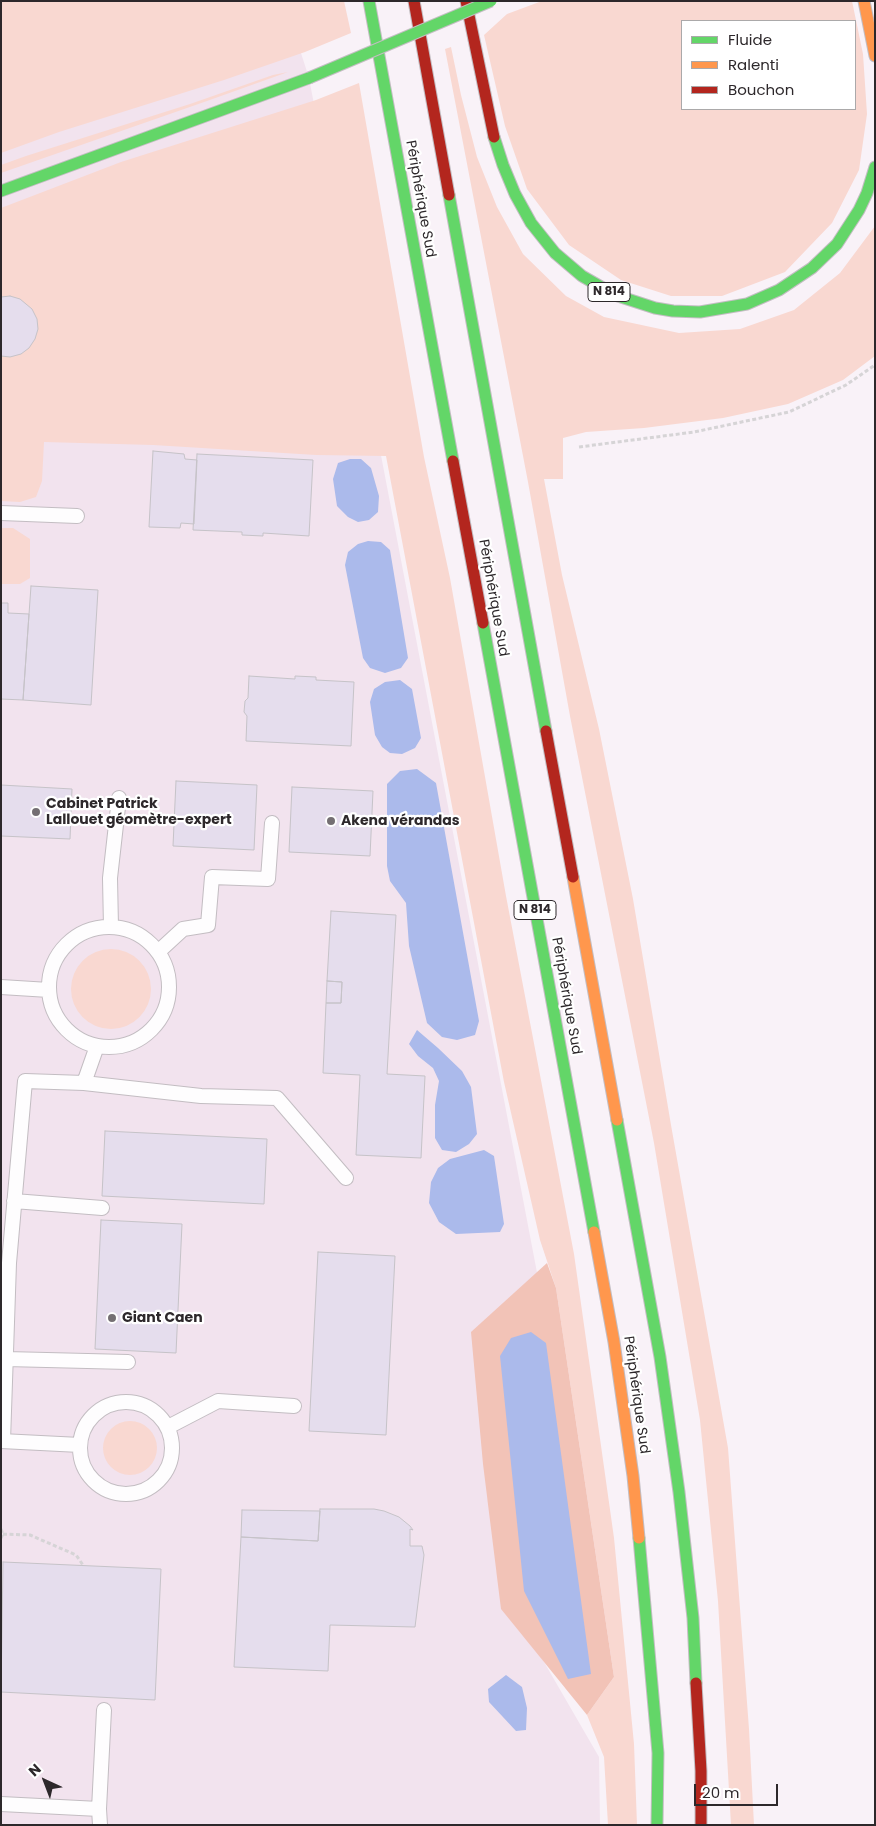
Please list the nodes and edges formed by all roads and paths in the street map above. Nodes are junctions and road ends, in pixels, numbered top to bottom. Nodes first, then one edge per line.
1 (369, 1) edge
2 (414, 1) edge
3 (466, 1) edge
4 (490, 1) edge
5 (864, 1) edge
6 (875, 56) edge
7 (875, 168) edge
8 (1, 191) edge
9 (875, 365) edge
10 (579, 446) dead end
11 (1, 514) edge
12 (77, 516) dead end
13 (118, 798) dead end
14 (272, 822) dead end
15 (111, 927) junction
16 (158, 952) junction
17 (1, 987) edge
18 (49, 990) junction
19 (97, 1046) junction
20 (84, 1083) junction
21 (346, 1178) dead end
22 (14, 1201) junction
23 (102, 1208) dead end
24 (5, 1262) edge
25 (6, 1359) junction
26 (128, 1362) dead end
27 (294, 1406) dead end
28 (168, 1427) junction
29 (2, 1441) edge
30 (80, 1445) junction
31 (2, 1534) edge
32 (83, 1565) dead end
33 (104, 1710) dead end
34 (1, 1804) edge
35 (99, 1809) junction
36 (100, 1825) edge
37 (658, 1825) edge
38 (701, 1825) edge

1 - 37 main road, Périphérique Sud / N 814
2 - 38 main road, Périphérique Sud
3 - 7 main road, N 814
4 - 8 main road, bridge
5 - 6 main road
9 - 10 path
11 - 12 lane
13 - 15 lane
14 - 16 lane
15 - 16 lane
15 - 18 lane
16 - 19 lane
17 - 18 lane
18 - 19 lane
19 - 20 lane
20 - 21 lane
20 - 22 lane
22 - 23 lane
22 - 24 lane
24 - 25 lane
25 - 26 lane
25 - 29 lane
27 - 28 lane
28 - 30 lane
28 - 30 lane
29 - 30 lane
31 - 32 path
33 - 35 lane
34 - 35 lane
35 - 36 lane

